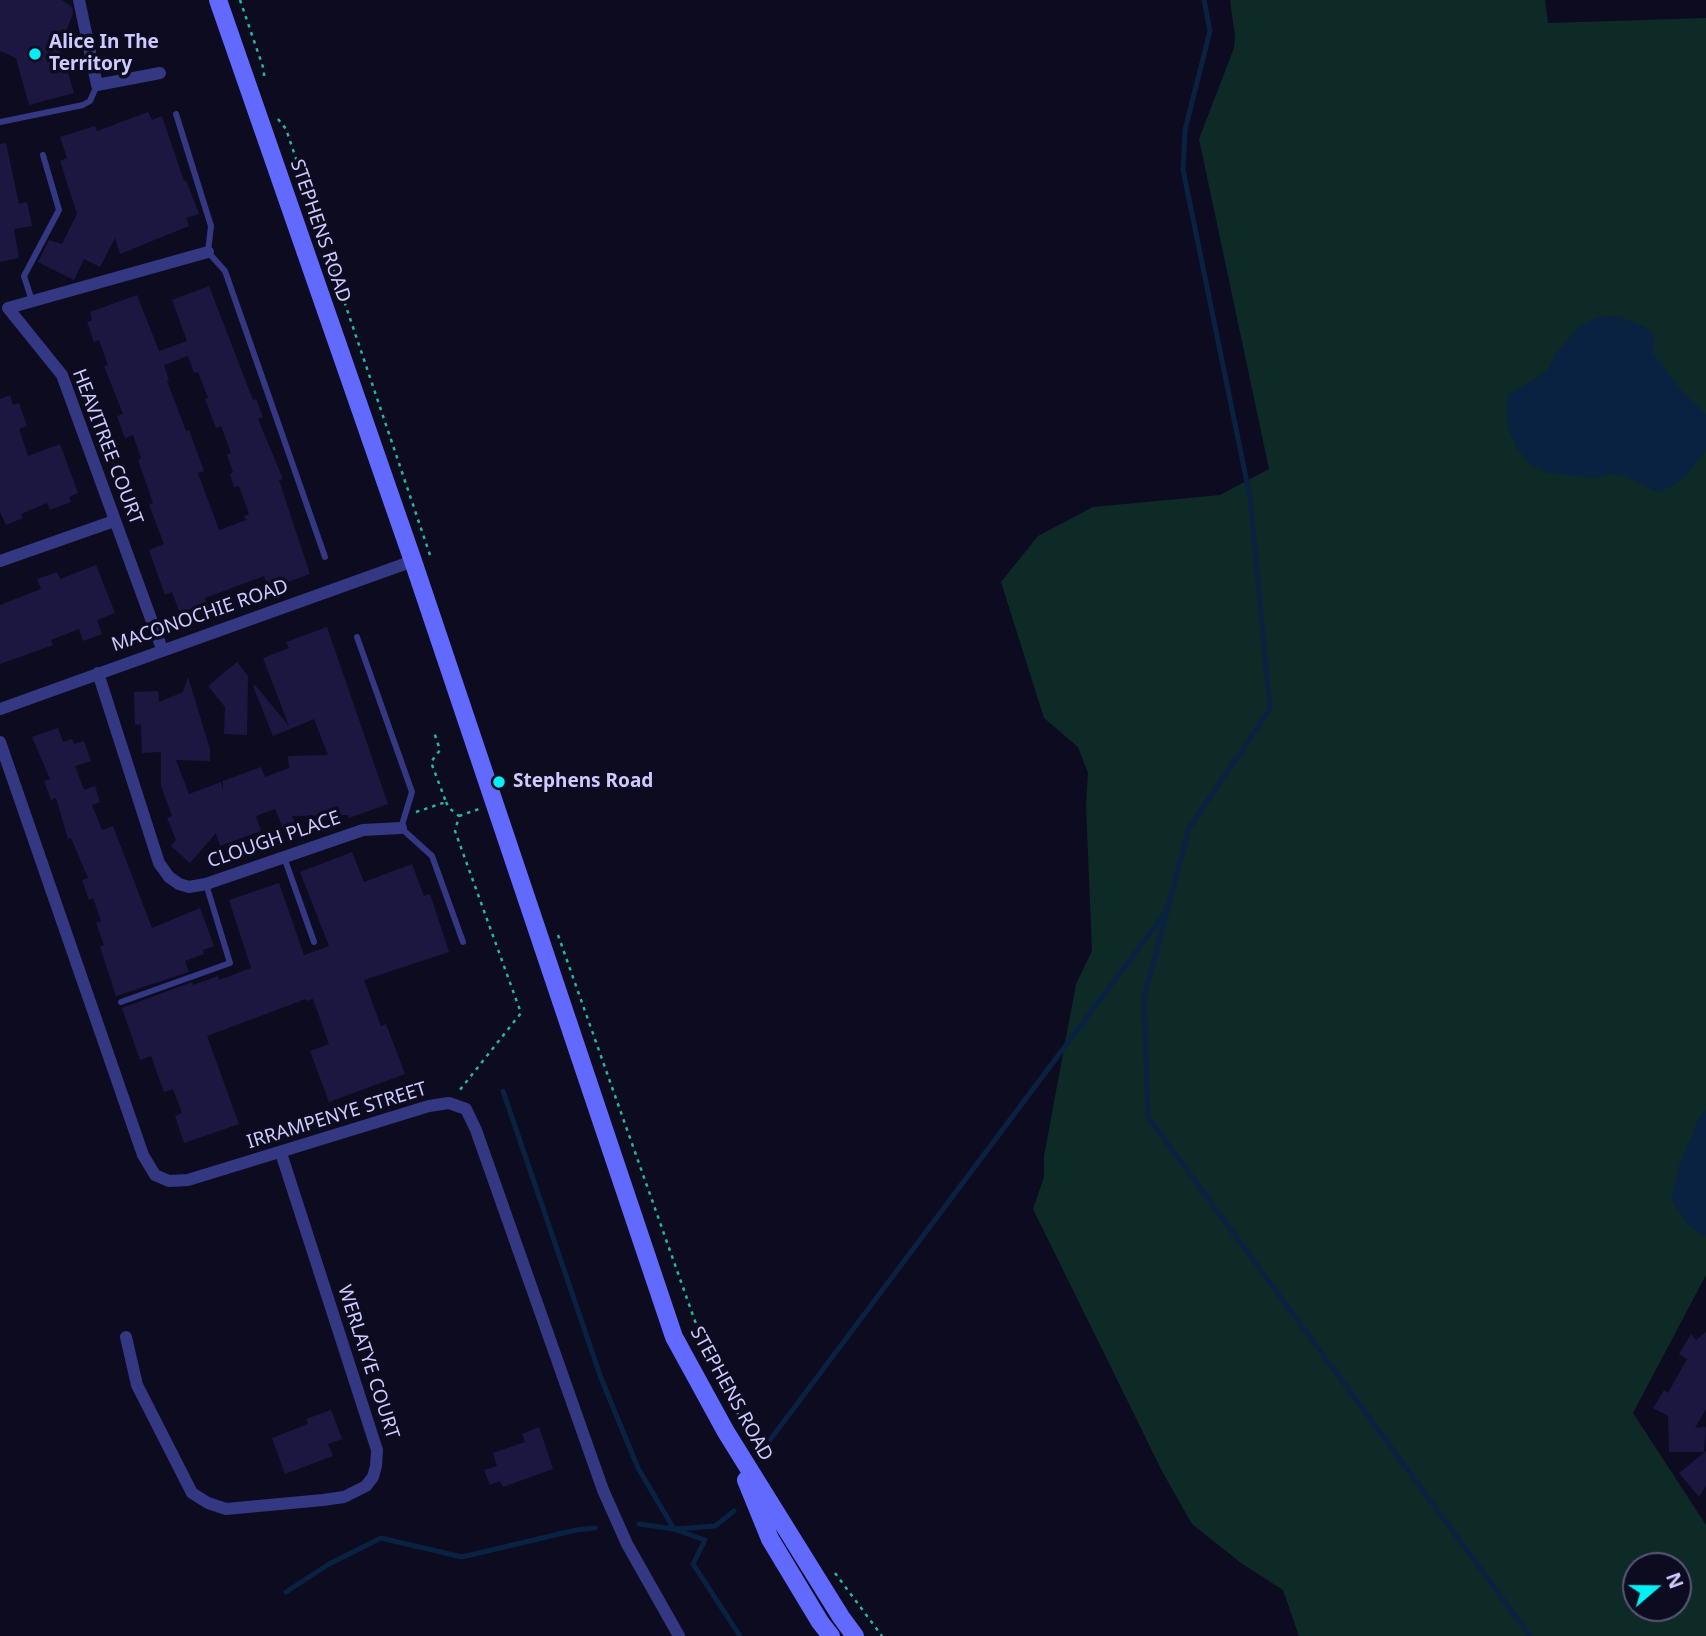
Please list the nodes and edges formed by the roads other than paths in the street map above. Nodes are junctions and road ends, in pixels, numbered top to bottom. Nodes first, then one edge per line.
1 (79, 0) edge
2 (218, 0) edge
3 (160, 73) dead end
4 (97, 85) junction
5 (176, 114) dead end
6 (0, 122) edge
7 (43, 155) dead end
8 (208, 252) junction
9 (32, 301) junction
10 (114, 521) junction
11 (325, 557) dead end
12 (422, 560) junction
13 (0, 561) edge
14 (357, 637) dead end
15 (162, 649) junction
16 (98, 673) junction
17 (0, 709) edge
18 (0, 742) edge
19 (401, 828) junction
20 (284, 857) junction
21 (206, 884) junction
22 (314, 942) dead end
23 (463, 942) dead end
24 (121, 1002) dead end
25 (281, 1153) junction
26 (126, 1337) dead end
27 (726, 1432) junction
28 (679, 1636) edge
29 (831, 1636) edge
30 (855, 1636) edge

1 - 4 street
2 - 12 street, STEPHENS ROAD
3 - 4 street
4 - 6 lane
5 - 8 lane
7 - 9 lane
8 - 9 street, HEAVITREE COURT
8 - 11 lane
9 - 10 street, HEAVITREE COURT
10 - 13 street
10 - 15 street, HEAVITREE COURT
12 - 15 street, MACONOCHIE ROAD
12 - 27 street, STEPHENS ROAD
14 - 19 lane
15 - 16 street, MACONOCHIE ROAD
16 - 17 street, MACONOCHIE ROAD
16 - 21 street, CLOUGH PLACE
18 - 25 street, IRRAMPENYE STREET
19 - 20 street, CLOUGH PLACE
19 - 23 lane
20 - 21 street, CLOUGH PLACE
20 - 22 lane
21 - 24 lane
25 - 26 street, WERLATYE COURT
25 - 28 street, IRRAMPENYE STREET
27 - 29 street
27 - 30 street, STEPHENS ROAD

